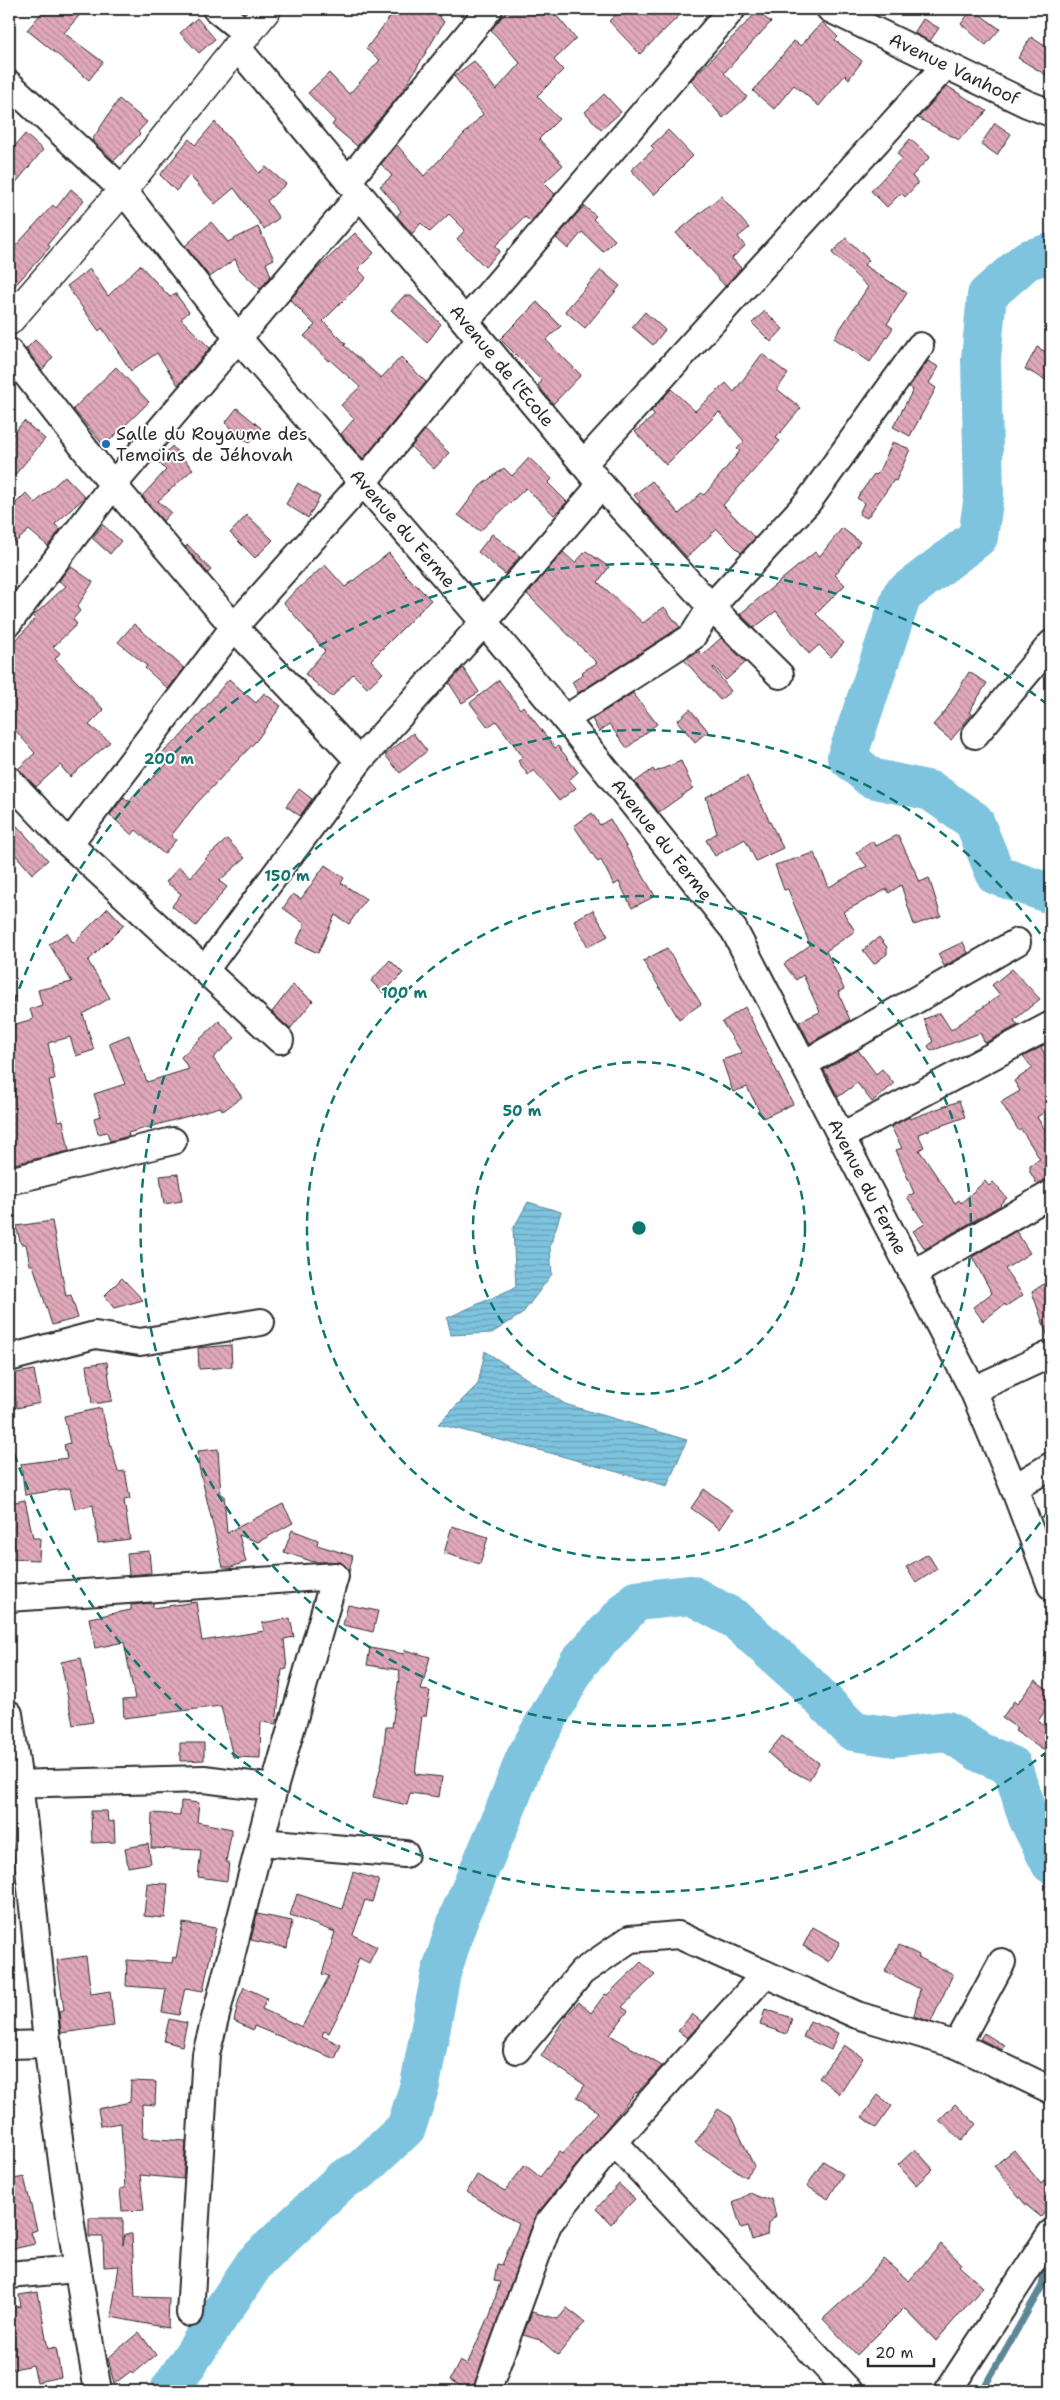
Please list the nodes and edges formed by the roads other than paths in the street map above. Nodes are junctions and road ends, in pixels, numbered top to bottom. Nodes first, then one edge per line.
1 (216, 9) edge
2 (267, 9) edge
3 (489, 9) edge
4 (732, 9) edge
5 (830, 9) edge
6 (242, 40) junction
7 (946, 65) junction
8 (9, 84) edge
9 (1051, 113) edge
10 (353, 189) junction
11 (123, 190) junction
12 (9, 321) edge
13 (473, 331) junction
14 (238, 338) junction
15 (920, 346) dead end
16 (9, 352) edge
17 (584, 464) junction
18 (364, 481) junction
19 (113, 485) junction
20 (601, 485) junction
21 (711, 607) junction
22 (9, 622) edge
23 (484, 622) junction
24 (234, 627) junction
25 (1051, 644) edge
26 (780, 675) dead end
27 (565, 719) junction
28 (975, 735) dead end
29 (359, 761) junction
30 (9, 780) edge
31 (69, 844) junction
32 (1017, 942) dead end
33 (205, 970) junction
34 (1051, 1025) edge
35 (280, 1040) dead end
36 (804, 1064) junction
37 (842, 1136) junction
38 (173, 1141) dead end
39 (9, 1182) edge
40 (1051, 1194) edge
41 (912, 1274) junction
42 (261, 1322) dead end
43 (1051, 1354) edge
44 (9, 1358) edge
45 (973, 1390) junction
46 (1051, 1466) edge
47 (1014, 1488) junction
48 (1051, 1586) edge
49 (9, 1598) edge
50 (9, 1714) edge
51 (14, 1783) edge
52 (274, 1788) junction
53 (261, 1842) junction
54 (405, 1854) dead end
55 (1002, 1962) dead end
56 (765, 1974) junction
57 (48, 2044) junction
58 (9, 2045) edge
59 (957, 2045) junction
60 (517, 2050) dead end
61 (1051, 2090) edge
62 (614, 2142) junction
63 (1051, 2233) edge
64 (76, 2269) junction
65 (9, 2275) edge
66 (190, 2313) dead end
67 (97, 2385) dead end
68 (487, 2391) edge
69 (849, 2391) edge
70 (948, 2391) edge

1 - 6 street, Avenue de l'Ecole
2 - 6 street
3 - 10 street
4 - 13 street
5 - 7 street, Avenue Vanhoof
6 - 10 street, Avenue de l'Ecole
6 - 11 street
7 - 9 street, Avenue Vanhoof
7 - 17 street
8 - 11 street, Avenue du Ferme
10 - 13 street, Avenue de l'Ecole
10 - 14 street
11 - 12 street
11 - 14 street, Avenue du Ferme
13 - 17 street, Avenue de l'Ecole
13 - 18 street
14 - 18 street, Avenue du Ferme
14 - 19 street
15 - 21 street
16 - 19 street
17 - 20 street, Avenue de l'Ecole
18 - 23 street, Avenue du Ferme
18 - 24 street
19 - 22 street
19 - 24 street
20 - 21 street, Avenue de l'Ecole
20 - 23 street
21 - 26 street, Avenue de l'Ecole
21 - 27 street
23 - 27 street, Avenue du Ferme
23 - 29 street
24 - 29 street
24 - 31 street
25 - 28 street
27 - 36 street, Avenue du Ferme
29 - 33 street
30 - 31 street
31 - 33 street
32 - 36 street
33 - 35 street
34 - 37 street
36 - 37 street, Avenue du Ferme
37 - 41 street, Avenue du Ferme
38 - 39 street
40 - 41 street
41 - 45 street, Avenue du Ferme
42 - 44 street
43 - 45 street
45 - 47 street, Avenue du Ferme
46 - 47 street
47 - 48 street, Avenue du Ferme
49 - 52 street
50 - 51 street
51 - 52 street
51 - 57 street
52 - 53 street
53 - 54 street
53 - 66 street
55 - 59 street
56 - 59 street
56 - 60 street
56 - 62 street
57 - 58 street
57 - 64 street
59 - 61 street
62 - 68 street
62 - 69 street
63 - 70 street
64 - 65 street
64 - 67 street

